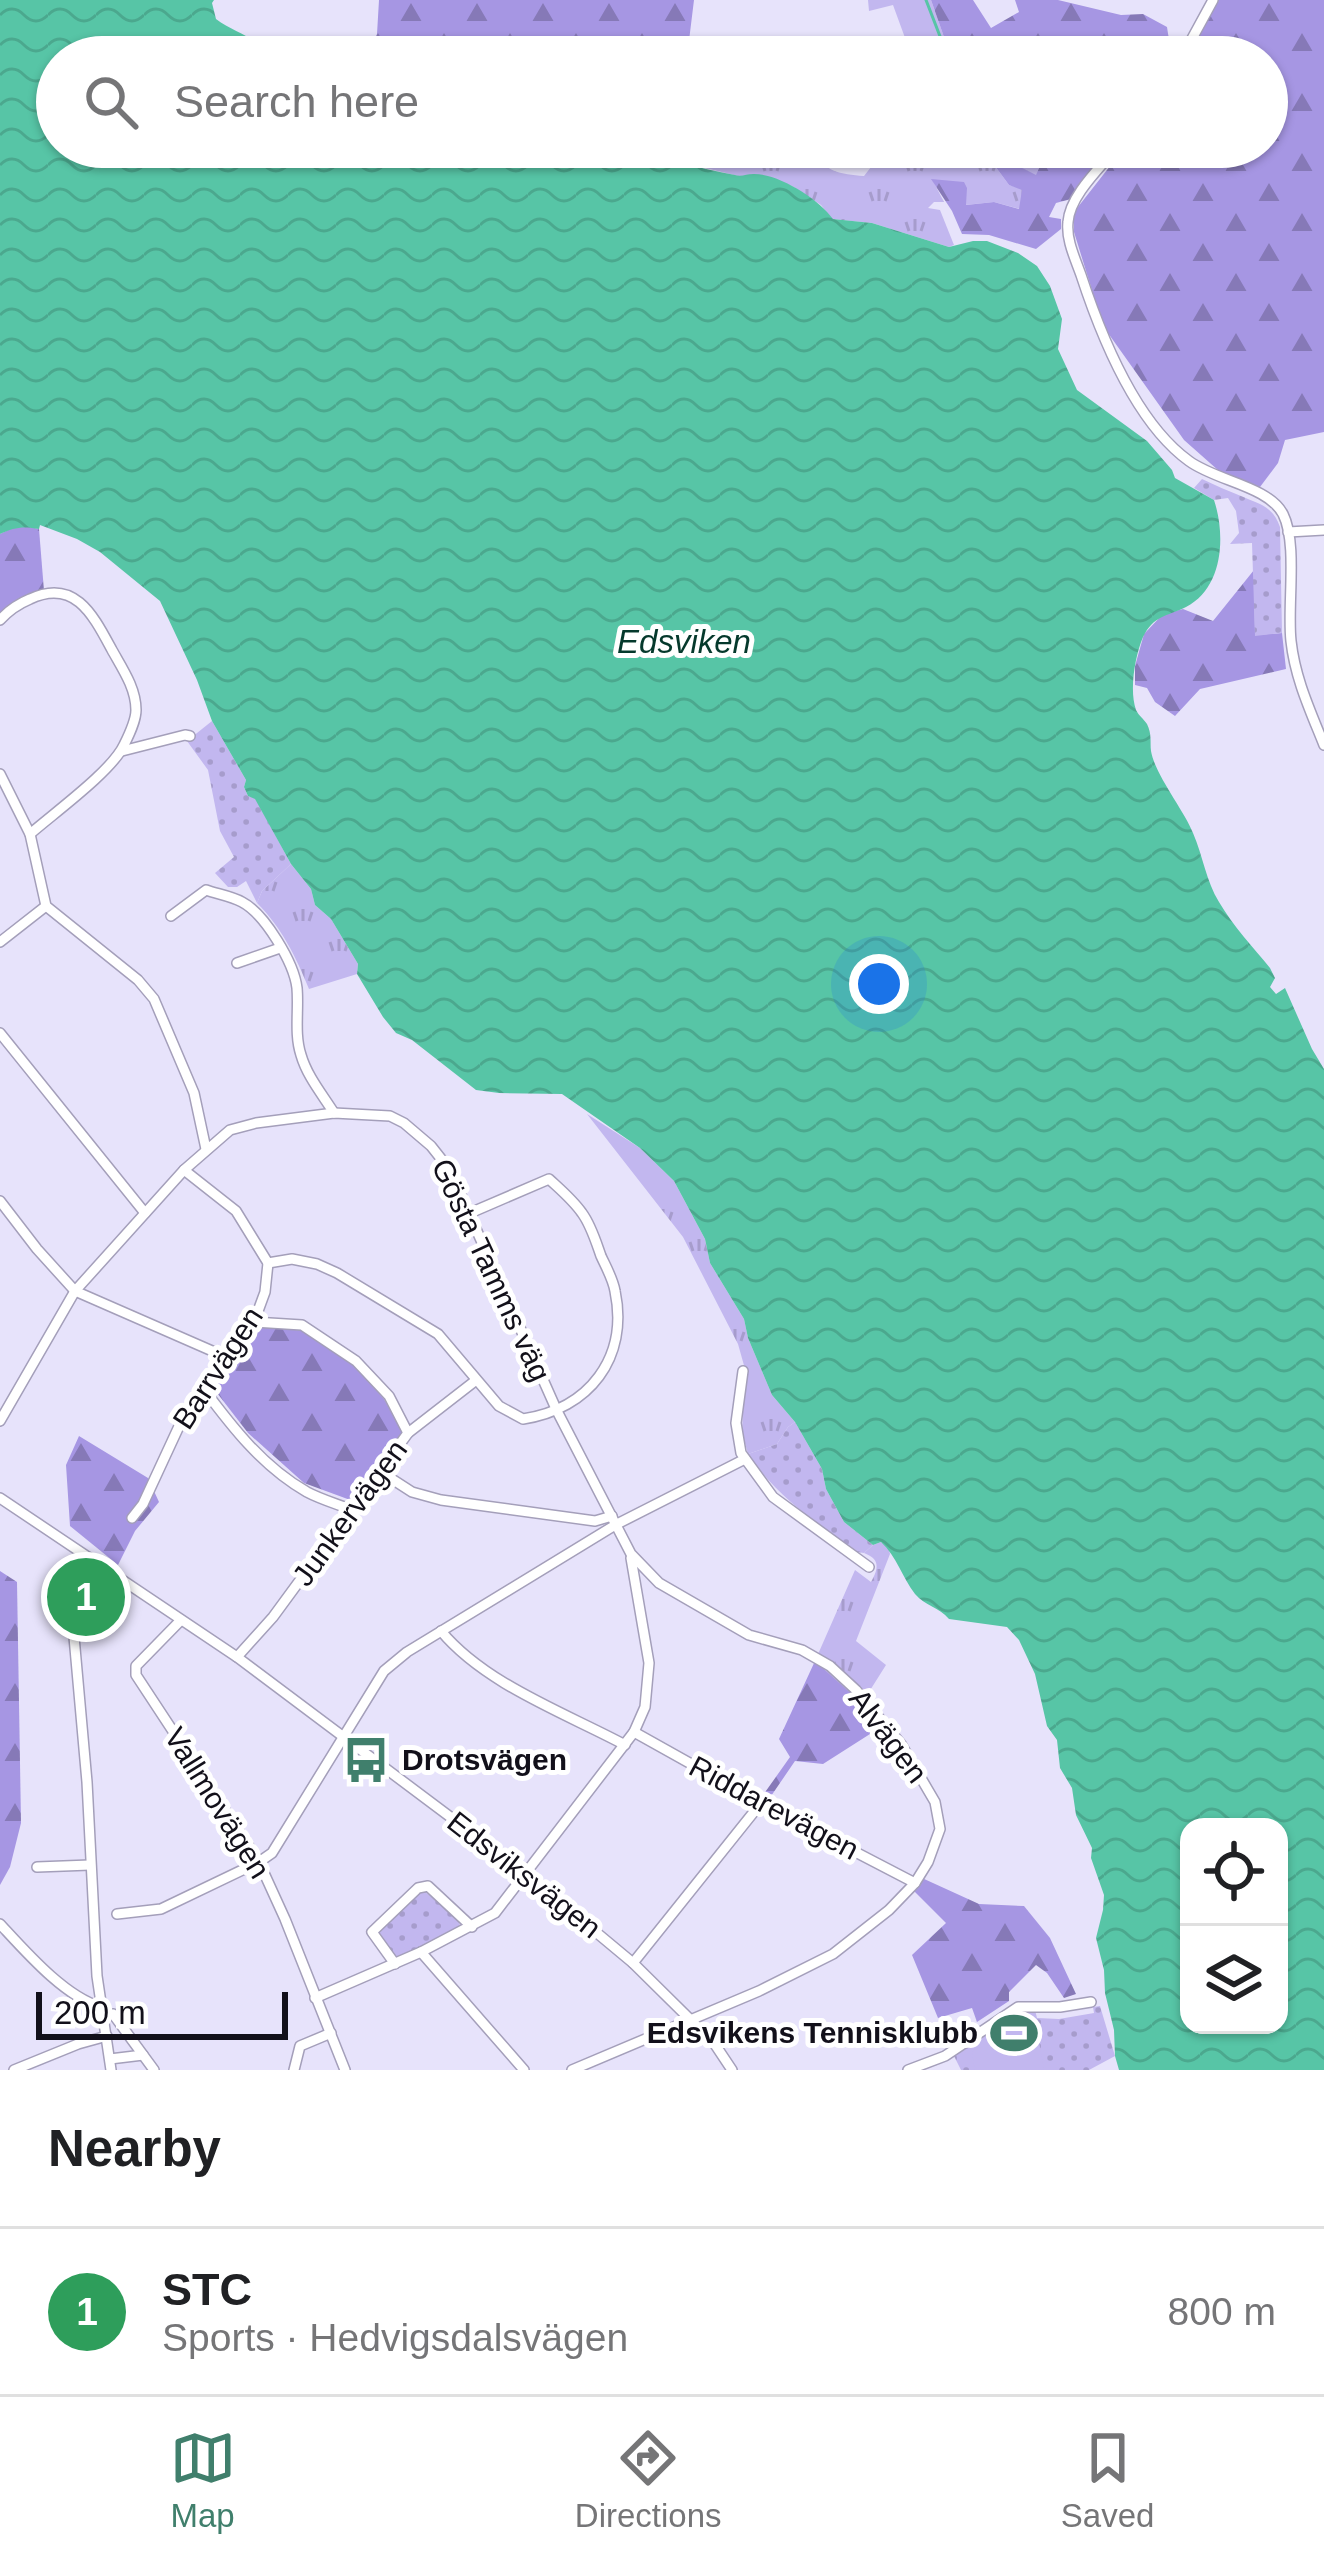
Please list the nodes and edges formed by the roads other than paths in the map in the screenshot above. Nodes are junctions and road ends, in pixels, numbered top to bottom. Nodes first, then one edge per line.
1 (1213, 0) edge
2 (1193, 36) edge
3 (1101, 168) edge
4 (1324, 530) edge
5 (1288, 532) junction
6 (0, 620) edge
7 (190, 736) dead end
8 (1324, 745) edge
9 (122, 751) junction
10 (0, 774) edge
11 (30, 834) junction
12 (46, 906) junction
13 (171, 916) dead end
14 (0, 942) edge
15 (280, 948) junction
16 (238, 963) dead end
17 (0, 1033) edge
18 (334, 1113) junction
19 (206, 1149) junction
20 (184, 1170) junction
21 (0, 1202) edge
22 (145, 1213) junction
23 (470, 1214) junction
24 (268, 1263) junction
25 (75, 1291) junction
26 (254, 1322) junction
27 (226, 1357) junction
28 (743, 1371) dead end
29 (476, 1382) junction
30 (203, 1388) junction
31 (557, 1411) junction
32 (0, 1421) edge
33 (408, 1433) junction
34 (745, 1459) junction
35 (381, 1472) junction
36 (0, 1498) edge
37 (352, 1510) junction
38 (132, 1518) dead end
39 (616, 1524) junction
40 (81, 1554) junction
41 (631, 1554) junction
42 (869, 1568) dead end
43 (181, 1620) junction
44 (441, 1631) junction
45 (237, 1657) junction
46 (634, 1732) junction
47 (343, 1734) junction
48 (625, 1744) junction
49 (760, 1803) junction
50 (259, 1862) junction
51 (90, 1865) junction
52 (37, 1867) dead end
53 (525, 1874) junction
54 (915, 1883) junction
55 (117, 1915) dead end
56 (0, 1924) edge
57 (472, 1927) junction
58 (421, 1952) junction
59 (634, 1963) junction
60 (395, 1964) junction
61 (314, 1998) junction
62 (1091, 2002) dead end
63 (101, 2007) junction
64 (113, 2014) dead end
65 (693, 2020) junction
66 (331, 2033) junction
67 (107, 2036) junction
68 (143, 2055) junction
69 (945, 2056) junction
70 (110, 2064) edge
71 (14, 2070) edge
72 (154, 2070) edge
73 (294, 2070) edge
74 (345, 2070) edge
75 (524, 2070) edge
76 (572, 2070) edge
77 (732, 2070) edge
78 (908, 2070) edge
79 (954, 2070) edge

1 - 2 street
3 - 5 street
4 - 5 street
5 - 8 street
6 - 9 street
7 - 9 street
9 - 11 street
10 - 11 street
11 - 12 street
12 - 14 street
12 - 19 street
13 - 15 street
15 - 16 street
15 - 18 street
17 - 22 street
18 - 19 street, Gösta Tamms väg
18 - 23 street, Gösta Tamms väg
19 - 20 street, Gösta Tamms väg
20 - 22 street, Gösta Tamms väg
20 - 24 street
21 - 25 street
22 - 25 street, Gösta Tamms väg
23 - 31 street, Gösta Tamms väg
23 - 31 street
24 - 26 street, Barrvägen
24 - 29 street
25 - 27 street
25 - 32 street, Gösta Tamms väg
26 - 27 street, Barrvägen
26 - 33 street
27 - 30 street, Barrvägen
28 - 34 street
29 - 31 street
29 - 33 street, Junkervägen
30 - 37 street
30 - 38 street, Barrvägen
31 - 39 street, Gösta Tamms väg
33 - 35 street, Junkervägen
34 - 39 street
34 - 42 street
35 - 37 street, Junkervägen
35 - 39 street
36 - 40 street, Edsviksvägen
37 - 45 street, Junkervägen
39 - 41 street, Alvägen
39 - 44 street
40 - 43 street, Edsviksvägen
40 - 51 street
41 - 46 street
41 - 54 street, Alvägen
43 - 45 street, Edsviksvägen
43 - 50 street, Vallmovägen
44 - 47 street
44 - 48 street
45 - 47 street, Edsviksvägen
46 - 48 street
46 - 49 street, Riddarevägen
47 - 50 street
47 - 53 street, Edsviksvägen
48 - 53 street
49 - 54 street, Riddarevägen
49 - 59 street
50 - 55 street
50 - 61 street, Vallmovägen
51 - 52 street
51 - 63 street
53 - 57 street
53 - 59 street, Edsviksvägen
54 - 65 street, Alvägen
56 - 63 street
57 - 58 street
57 - 60 street
58 - 60 street
58 - 75 street
59 - 65 street, Edsviksvägen
60 - 61 street
61 - 66 street, Vallmovägen
62 - 69 street
63 - 67 street
64 - 68 street
65 - 76 street, Alvägen
65 - 77 street, Edsviksvägen
66 - 73 street
66 - 74 street, Vallmovägen
67 - 70 street
67 - 71 street
68 - 70 street
68 - 72 street
69 - 78 street
69 - 79 street

